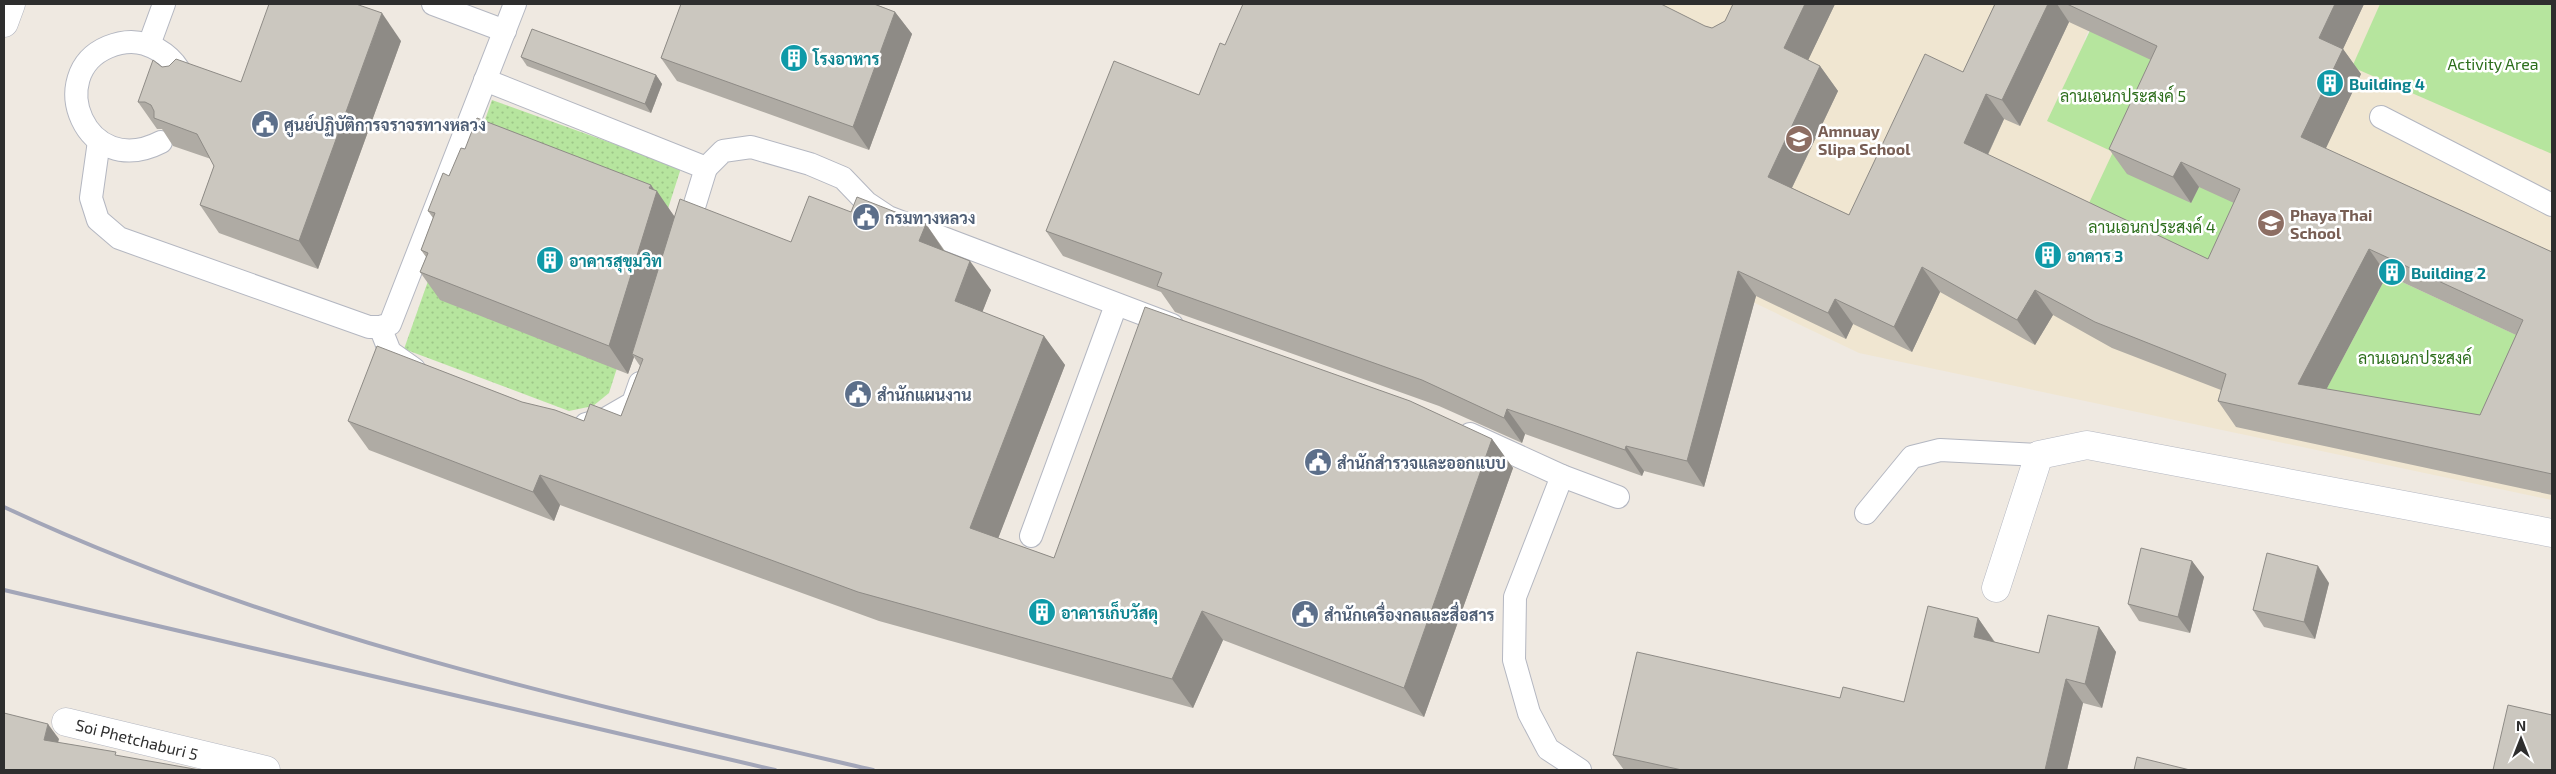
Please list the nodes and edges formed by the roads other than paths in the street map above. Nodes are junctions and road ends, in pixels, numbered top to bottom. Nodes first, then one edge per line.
1 (12, 4) edge
2 (164, 4) edge
3 (433, 4) edge
4 (515, 4) edge
5 (4, 23) edge
6 (505, 31) junction
7 (149, 45) junction
8 (486, 80) junction
9 (184, 82) edge
10 (2381, 117) dead end
11 (99, 141) junction
12 (162, 142) edge
13 (706, 168) junction
14 (2552, 205) edge
15 (680, 252) edge
16 (1116, 305) junction
17 (380, 328) junction
18 (1191, 331) edge
19 (645, 366) edge
20 (436, 377) edge
21 (566, 424) edge
22 (1453, 426) edge
23 (2039, 455) junction
24 (1562, 476) junction
25 (1618, 497) dead end
26 (1866, 513) dead end
27 (2552, 533) edge
28 (1031, 536) dead end
29 (1996, 588) dead end
30 (66, 722) dead end
31 (266, 770) edge
32 (1580, 770) edge

1 - 5 street
2 - 7 lane
3 - 6 lane
4 - 6 lane
6 - 8 lane
7 - 9 lane
7 - 11 lane
8 - 13 lane
8 - 17 lane
10 - 14 lane
11 - 12 lane
11 - 17 lane
13 - 15 lane
13 - 16 lane
16 - 18 lane
16 - 28 lane
17 - 20 lane
19 - 21 lane
22 - 24 lane
23 - 26 lane
23 - 27 street
23 - 29 street
24 - 25 lane
24 - 32 lane
30 - 31 street, Soi Phetchaburi 5

